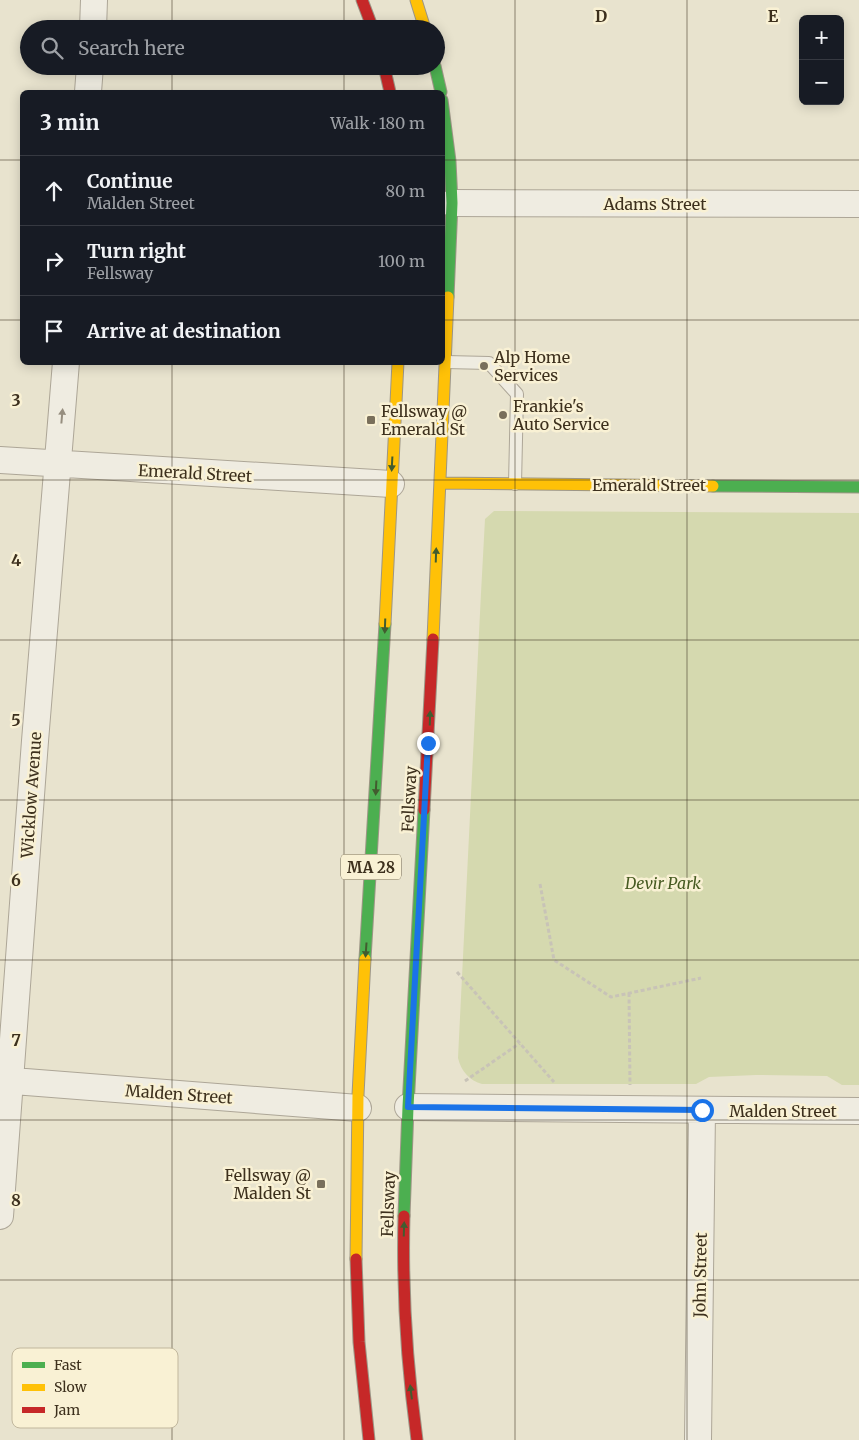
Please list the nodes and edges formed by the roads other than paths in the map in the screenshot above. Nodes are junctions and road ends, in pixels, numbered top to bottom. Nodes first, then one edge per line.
1 (94, 0) edge
2 (362, 0) edge
3 (416, 0) edge
4 (93, 20) edge
5 (370, 20) edge
6 (422, 20) edge
7 (89, 75) edge
8 (386, 75) edge
9 (437, 75) edge
10 (88, 90) edge
11 (390, 90) edge
12 (441, 90) edge
13 (445, 123) edge
14 (452, 203) junction
15 (859, 204) edge
16 (446, 362) junction
17 (66, 365) edge
18 (398, 365) edge
19 (0, 460) edge
20 (58, 464) junction
21 (440, 483) junction
22 (391, 484) junction
23 (515, 484) junction
24 (859, 487) edge
25 (5, 1081) edge
26 (408, 1107) junction
27 (358, 1108) junction
28 (702, 1110) junction
29 (859, 1111) edge
30 (0, 1216) edge
31 (369, 1440) edge
32 (417, 1440) edge
33 (698, 1440) edge

1 - 4 street
2 - 5 main road
3 - 6 main road
7 - 10 street
8 - 11 main road
9 - 12 main road
13 - 14 main road, Fellsway / MA 28
14 - 15 street, Adams Street
14 - 16 main road, Fellsway / MA 28
16 - 21 main road, Fellsway / MA 28
16 - 23 lane
20 -> 17 street, Wicklow Avenue
18 -> 22 main road, Fellsway / MA 28
19 - 20 street, Emerald Street
20 - 22 street, Emerald Street
20 - 25 street, Wicklow Avenue
21 - 23 main road, Emerald Street
26 -> 21 main road, Fellsway / MA 28
22 -> 27 main road, Fellsway / MA 28
23 - 24 main road, Emerald Street
25 - 27 street, Malden Street
25 - 30 street, Wicklow Avenue
26 - 28 street, Malden Street
32 -> 26 main road, Fellsway / MA 28
27 - 31 main road, Fellsway / MA 28
28 - 29 street, Malden Street
28 - 33 street, John Street

